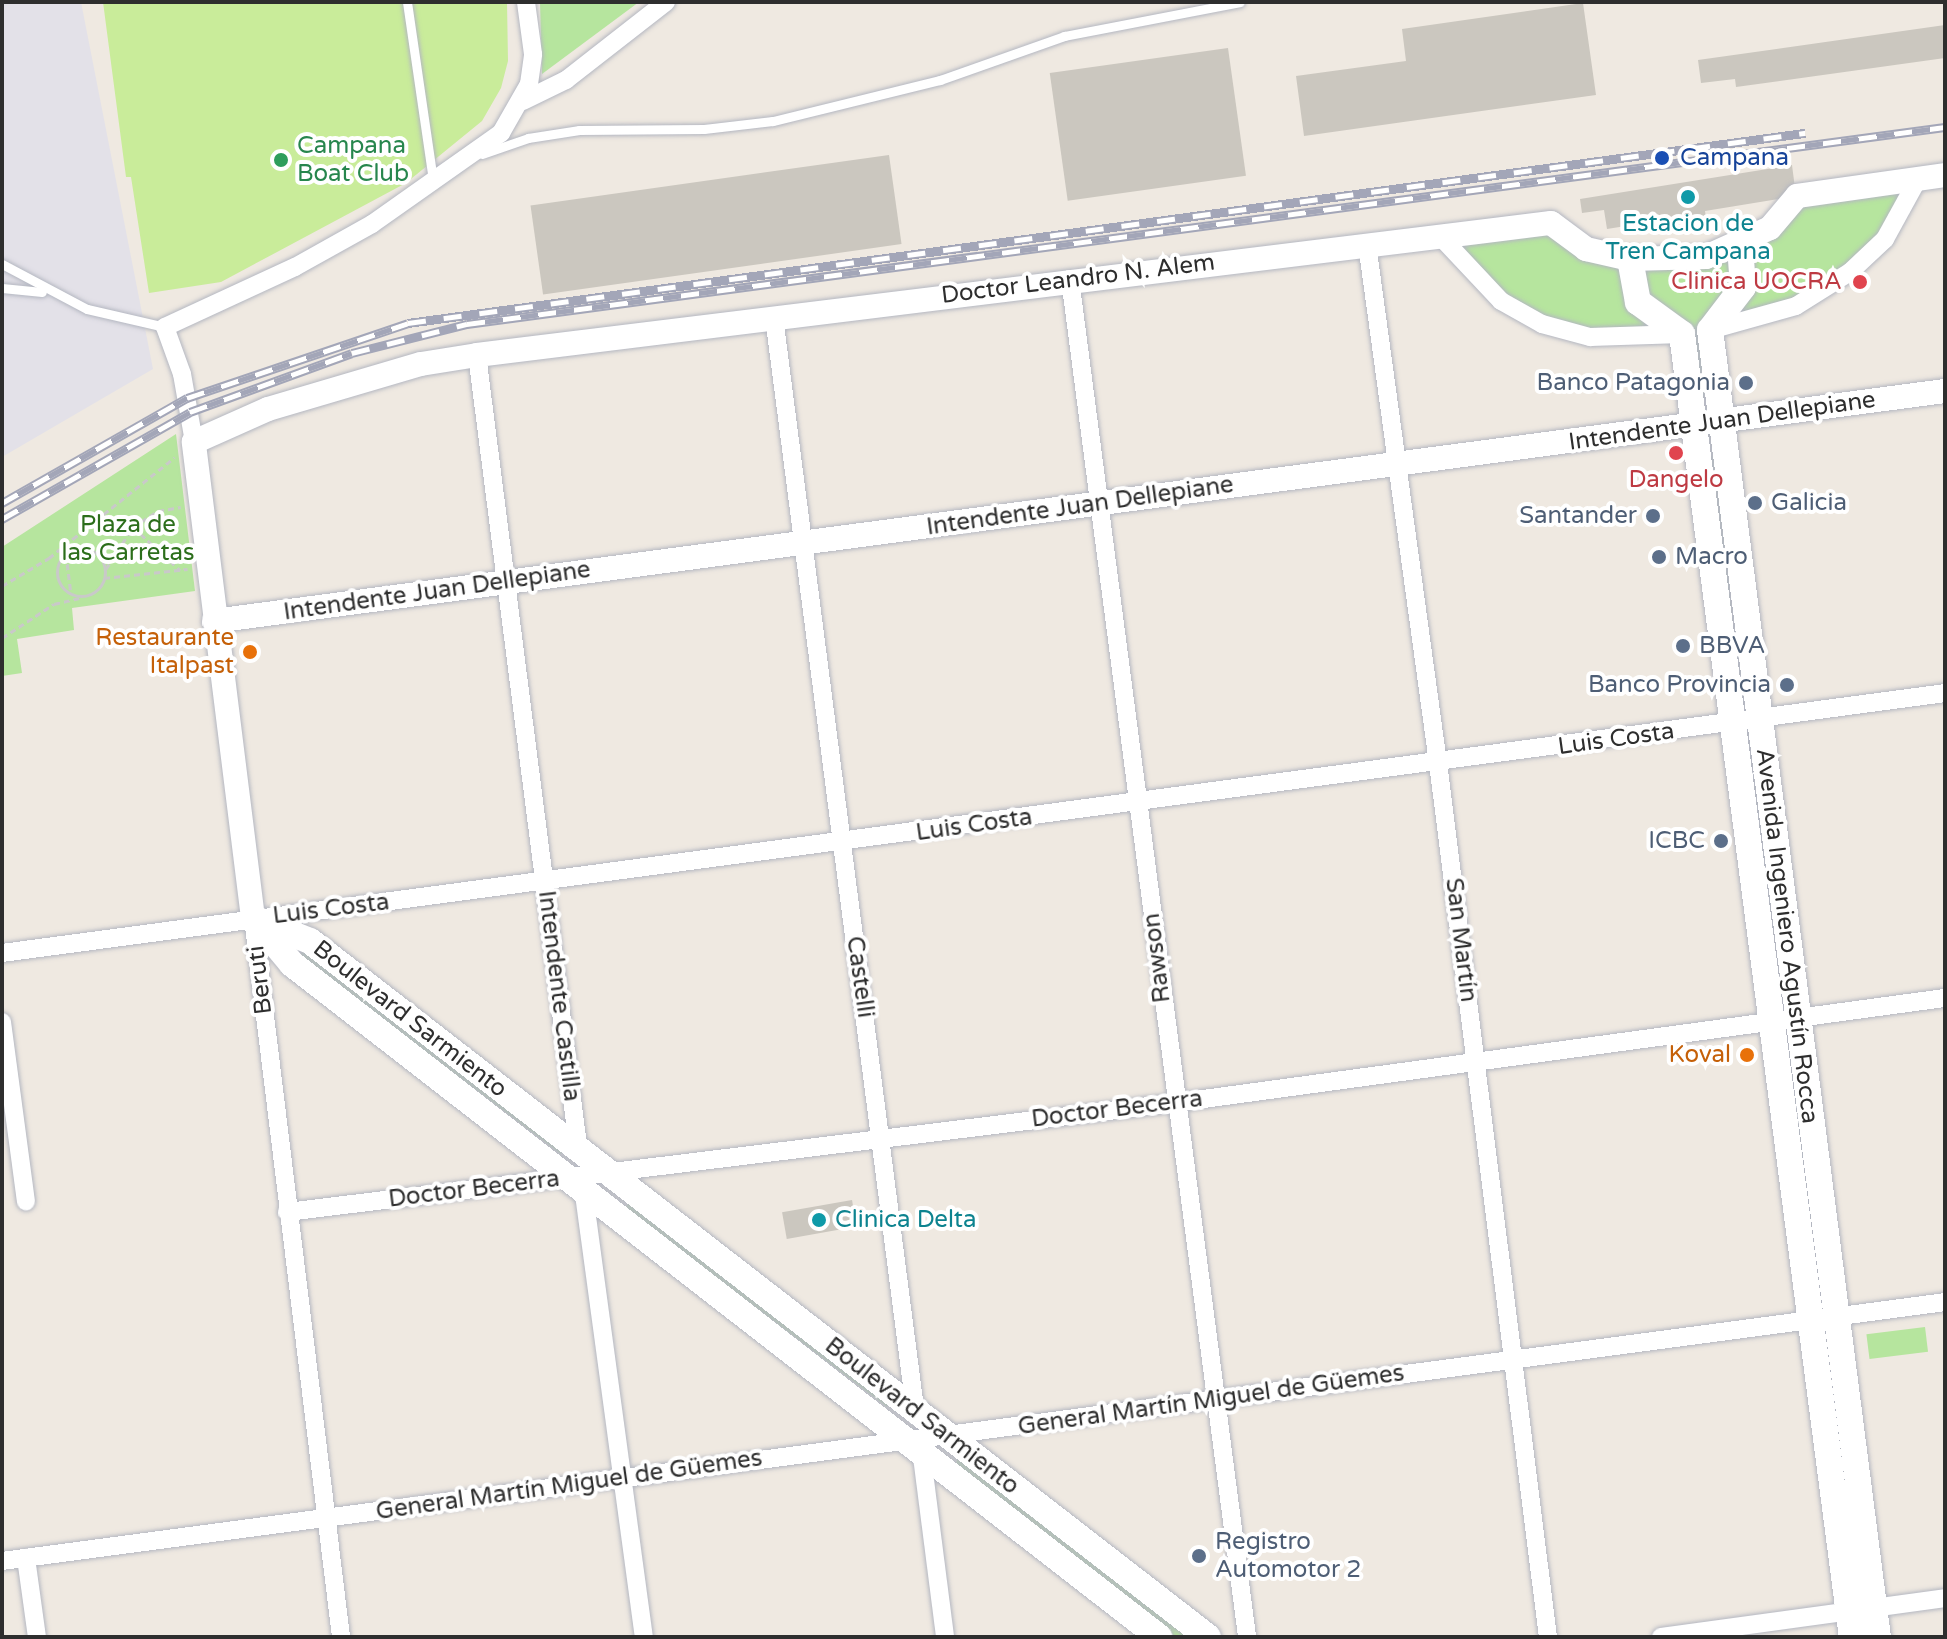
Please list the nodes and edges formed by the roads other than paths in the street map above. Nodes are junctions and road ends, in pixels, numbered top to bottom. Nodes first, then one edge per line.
1 (407, 2) edge
2 (526, 2) edge
3 (666, 2) edge
4 (1240, 2) edge
5 (523, 101) junction
6 (475, 157) junction
7 (1945, 175) edge
8 (1918, 179) junction
9 (433, 180) junction
10 (1440, 236) junction
11 (1367, 244) junction
12 (1740, 246) junction
13 (1630, 259) junction
14 (2, 264) edge
15 (1070, 279) junction
16 (2, 288) edge
17 (47, 292) junction
18 (774, 317) junction
19 (165, 327) junction
20 (1710, 330) junction
21 (1682, 334) junction
22 (477, 355) junction
23 (1945, 391) edge
24 (1721, 421) junction
25 (1693, 424) junction
26 (194, 442) junction
27 (1397, 464) junction
28 (1099, 503) junction
29 (804, 543) junction
30 (506, 582) junction
31 (214, 621) junction
32 (1945, 693) edge
33 (1759, 720) junction
34 (1732, 723) junction
35 (1438, 763) junction
36 (1138, 803) junction
37 (842, 843) junction
38 (544, 883) junction
39 (253, 918) junction
40 (2, 953) edge
41 (1945, 998) edge
42 (1798, 1018) junction
43 (1771, 1021) junction
44 (2, 1022) edge
45 (1476, 1062) junction
46 (1174, 1103) junction
47 (881, 1139) junction
48 (578, 1149) junction
49 (609, 1172) junction
50 (578, 1181) junction
51 (26, 1201) dead end
52 (287, 1212) junction
53 (1945, 1302) edge
54 (1836, 1317) junction
55 (1810, 1320) junction
56 (1513, 1360) junction
57 (1215, 1399) junction
58 (916, 1410) junction
59 (948, 1435) junction
60 (915, 1444) junction
61 (622, 1478) junction
62 (326, 1518) junction
63 (26, 1558) junction
64 (2, 1561) edge
65 (1945, 1598) edge
66 (1861, 1609) junction
67 (37, 1637) edge
68 (341, 1637) edge
69 (644, 1637) edge
70 (945, 1637) edge
71 (1159, 1637) edge
72 (1208, 1637) edge
73 (1247, 1637) edge
74 (1548, 1637) edge
75 (1661, 1637) edge
76 (1852, 1637) edge
77 (1878, 1637) edge

1 - 9 lane
2 - 5 street
3 - 5 street
4 - 6 lane
5 - 6 street
6 - 9 street
7 - 8 street, Doctor Leandro N. Alem
8 - 12 street, Doctor Leandro N. Alem
8 - 20 street
9 - 19 street
10 - 11 street, Doctor Leandro N. Alem
10 - 13 street, Doctor Leandro N. Alem
10 - 21 street
11 - 15 street, Doctor Leandro N. Alem
11 - 27 street, San Martín
12 - 13 street, Doctor Leandro N. Alem
12 - 20 main road
13 - 21 main road
14 - 17 lane
15 - 18 street, Doctor Leandro N. Alem
15 - 28 street, Rawson
16 - 17 lane
17 - 19 lane
18 - 22 street, Doctor Leandro N. Alem
18 - 29 street, Castelli
19 - 26 street, Beruti
20 - 24 main road, Avenida Ingeniero Agustín Rocca
21 - 25 main road, Avenida Ingeniero Agustín Rocca
22 - 26 street, Doctor Leandro N. Alem
22 - 30 street, Intendente Castilla
23 - 24 street, Intendente Juan Dellepiane
24 - 25 street, Intendente Juan Dellepiane
24 - 33 main road, Avenida Ingeniero Agustín Rocca
25 - 27 street, Intendente Juan Dellepiane
25 - 34 main road, Avenida Ingeniero Agustín Rocca
26 - 31 street, Beruti
27 - 28 street, Intendente Juan Dellepiane
27 - 35 street, San Martín
28 - 29 street, Intendente Juan Dellepiane
28 - 36 street, Rawson
29 - 30 street, Intendente Juan Dellepiane
29 - 37 street, Castelli
30 - 31 street, Intendente Juan Dellepiane
30 - 38 street, Intendente Castilla
31 - 39 street, Beruti
32 - 33 street, Luis Costa
33 - 34 street, Luis Costa
33 - 42 main road, Avenida Ingeniero Agustín Rocca
34 - 35 street, Luis Costa
34 - 43 main road, Avenida Ingeniero Agustín Rocca
35 - 36 street, Luis Costa
35 - 45 street, San Martín
36 - 37 street, Luis Costa
36 - 46 street, Rawson
37 - 38 street, Luis Costa
37 - 47 street, Castelli
38 - 39 street, Luis Costa
38 - 48 street, Intendente Castilla
39 - 40 street, Luis Costa
39 - 48 main road, Boulevard Sarmiento
39 - 50 main road, Boulevard Sarmiento
39 - 52 street, Beruti
41 - 42 street, Doctor Becerra
42 - 43 street, Doctor Becerra
42 - 54 main road, Avenida Ingeniero Agustín Rocca
43 - 45 street, Doctor Becerra
43 - 55 main road, Avenida Ingeniero Agustín Rocca
44 - 51 street
45 - 46 street, Doctor Becerra
45 - 56 street, San Martín
46 - 47 street, Doctor Becerra
46 - 57 street, Rawson
47 - 49 street, Doctor Becerra
47 - 58 street, Castelli
48 - 49 main road, Boulevard Sarmiento
48 - 50 street, Intendente Castilla
49 - 50 street, Doctor Becerra
49 - 58 main road, Boulevard Sarmiento
50 - 52 street, Doctor Becerra
50 - 60 main road, Boulevard Sarmiento
50 - 61 street, Intendente Castilla
52 - 62 street, Beruti
53 - 54 street, General Martín Miguel de Güemes
54 - 55 street, General Martín Miguel de Güemes
54 - 66 main road, Avenida Ingeniero Agustín Rocca
55 - 56 street, General Martín Miguel de Güemes
55 - 66 main road, Avenida Ingeniero Agustín Rocca
56 - 57 street, General Martín Miguel de Güemes
56 - 74 street, San Martín
57 - 59 street, General Martín Miguel de Güemes
57 - 73 street, Rawson
58 - 59 main road, Boulevard Sarmiento
58 - 60 street, Castelli
59 - 60 street, General Martín Miguel de Güemes
59 - 72 main road, Boulevard Sarmiento
60 - 61 street, General Martín Miguel de Güemes
60 - 70 street, Castelli
60 - 71 main road, Boulevard Sarmiento
61 - 62 street, General Martín Miguel de Güemes
61 - 69 street, Intendente Castilla
62 - 63 street, General Martín Miguel de Güemes
62 - 68 street, Beruti
63 - 64 street, General Martín Miguel de Güemes
63 - 67 street
65 - 66 street
66 - 75 street
66 - 76 main road, Avenida Ingeniero Agustín Rocca
66 - 77 main road, Avenida Ingeniero Agustín Rocca

